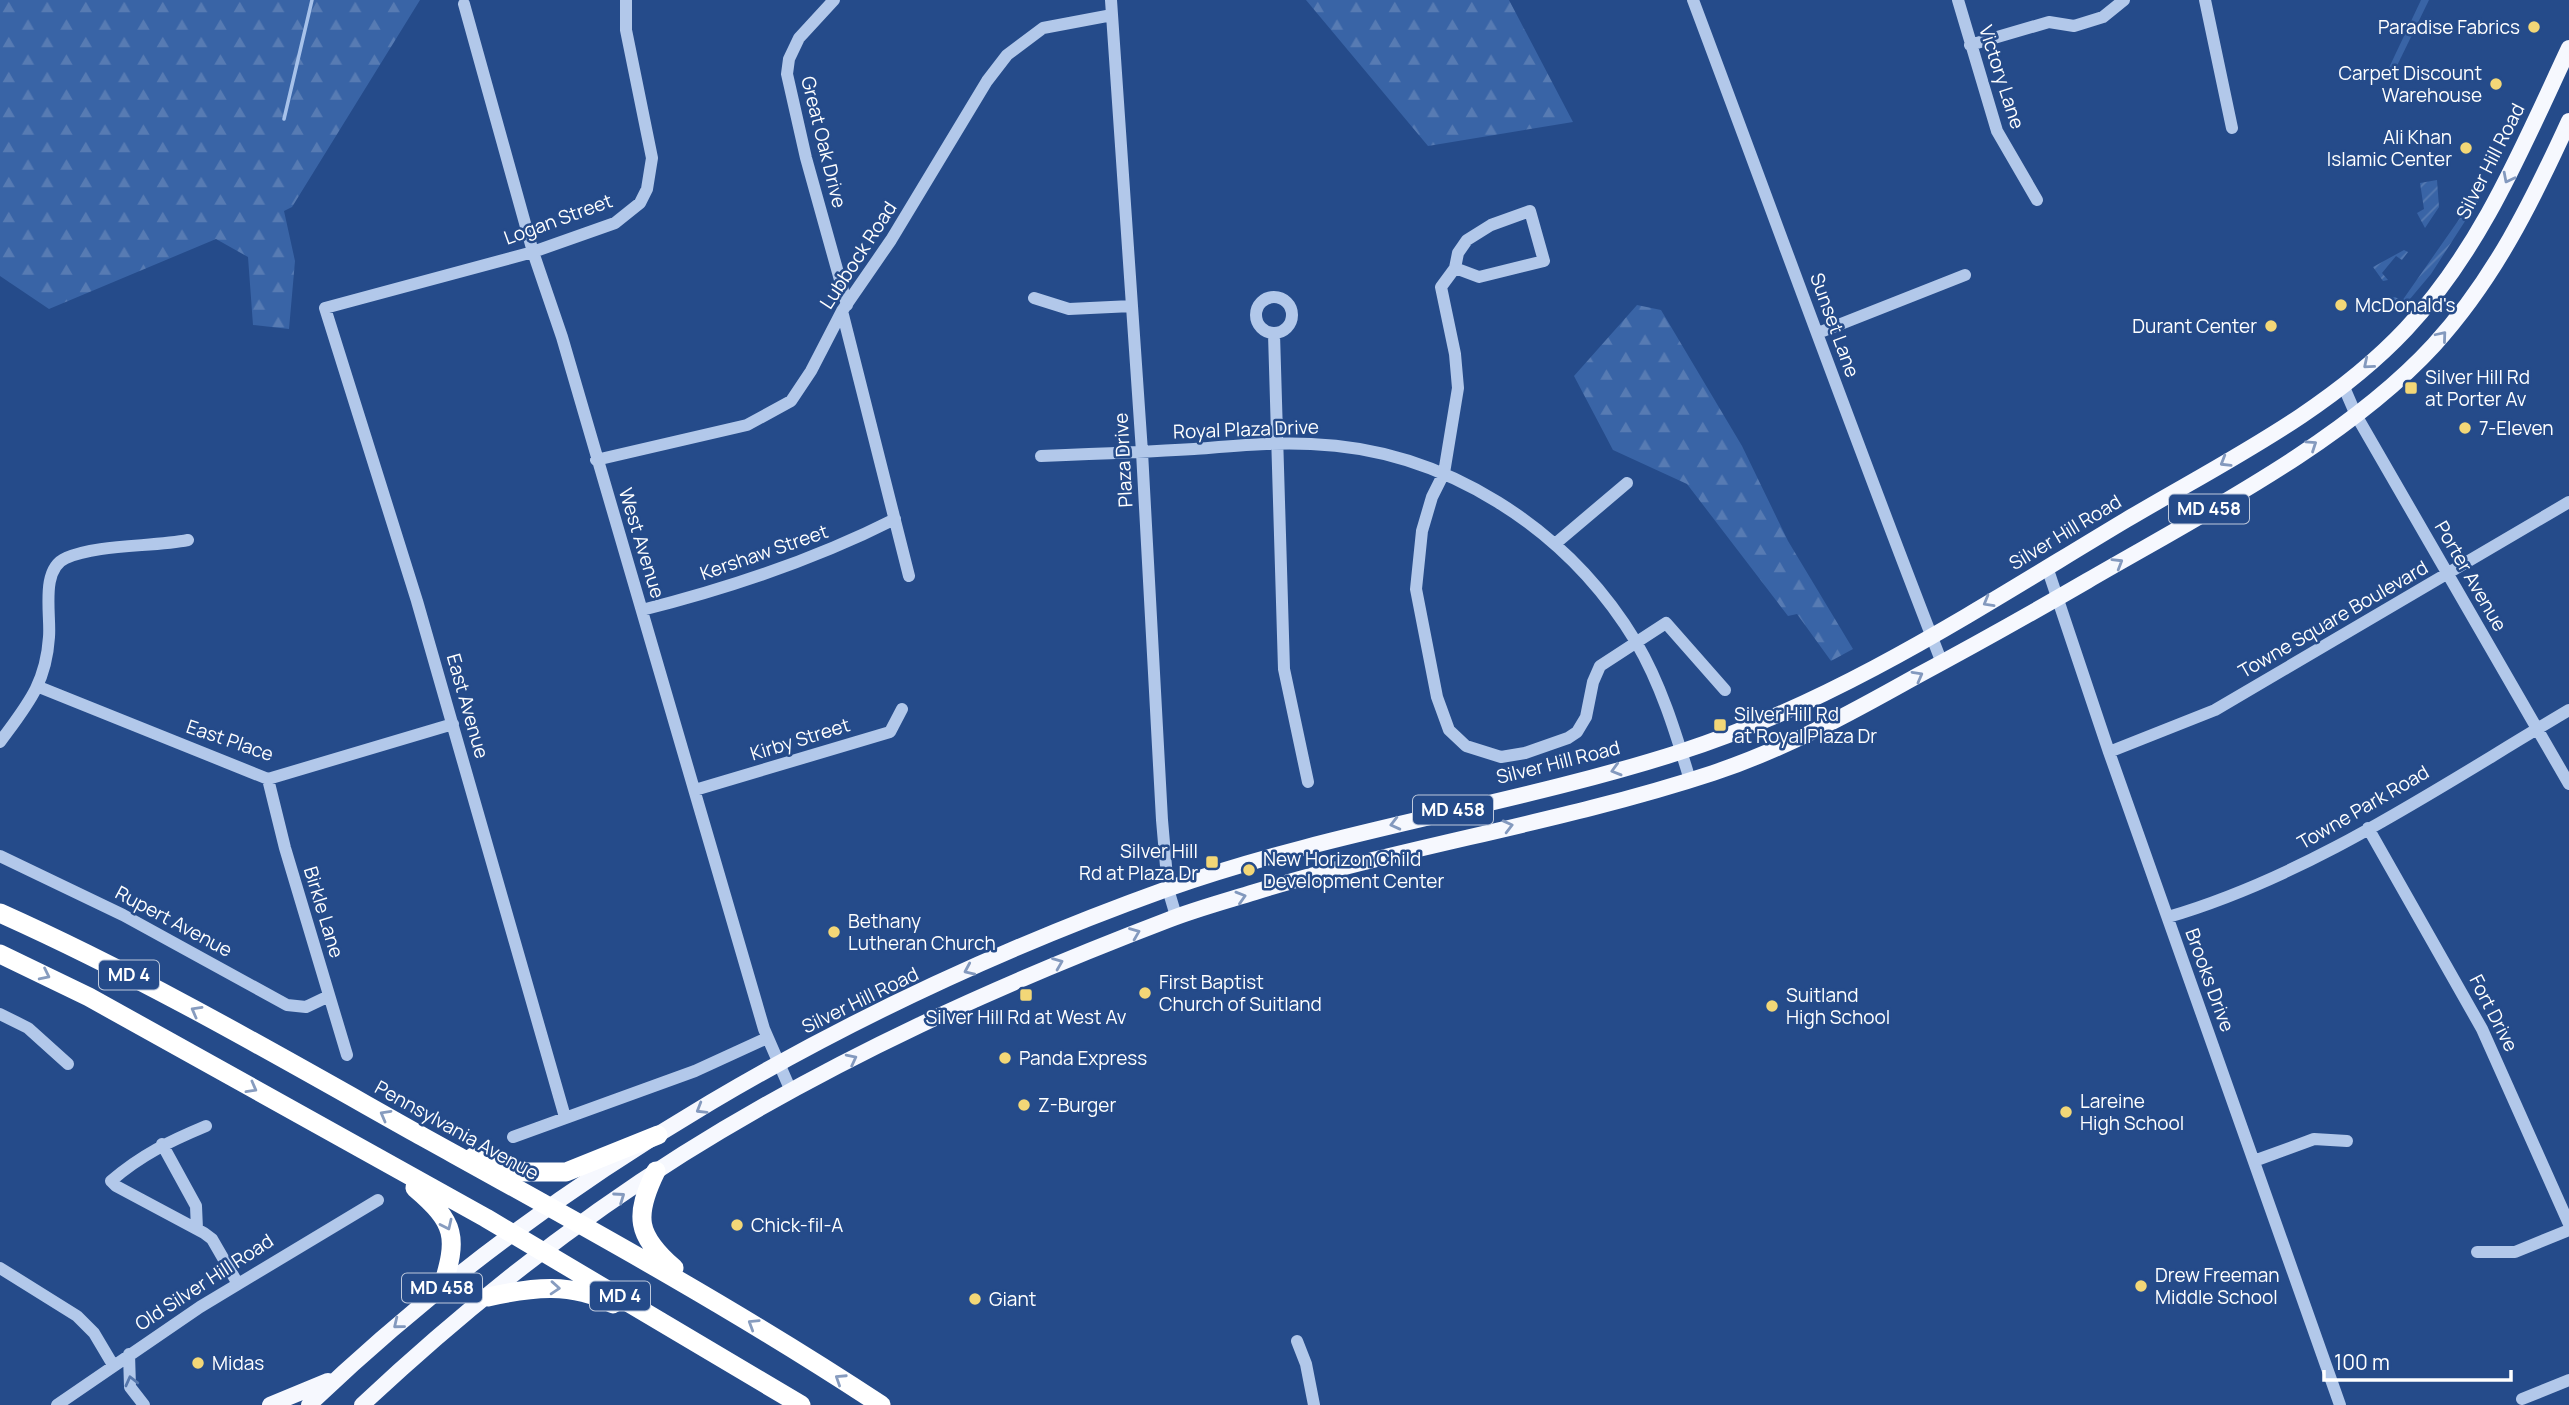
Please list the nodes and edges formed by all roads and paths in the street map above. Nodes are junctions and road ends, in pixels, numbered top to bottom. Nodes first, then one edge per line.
1 (626, 0) edge
2 (834, 0) edge
3 (1111, 0) edge
4 (1693, 0) edge
5 (1958, 0) edge
6 (2124, 0) edge
7 (2205, 0) edge
8 (464, 4) dead end
9 (1112, 15) junction
10 (1970, 46) junction
11 (2569, 48) edge
12 (2569, 121) edge
13 (2232, 128) dead end
14 (2037, 200) dead end
15 (533, 252) junction
16 (1455, 268) junction
17 (1965, 275) dead end
18 (1034, 298) dead end
19 (1132, 306) junction
20 (325, 308) joint
21 (845, 308) junction
22 (1818, 333) junction
23 (1274, 334) dead end
24 (2343, 385) junction
25 (2356, 415) junction
26 (1275, 444) junction
27 (1142, 452) junction
28 (1041, 456) dead end
29 (596, 460) junction
30 (1444, 472) junction
31 (1627, 483) dead end
32 (2569, 502) edge
33 (895, 519) junction
34 (188, 540) dead end
35 (1556, 544) junction
36 (2047, 567) junction
37 (2449, 574) junction
38 (909, 576) dead end
39 (2059, 598) junction
40 (642, 611) junction
41 (1931, 635) junction
42 (1637, 644) junction
43 (1942, 663) junction
44 (39, 687) junction
45 (1725, 690) dead end
46 (902, 709) dead end
47 (2569, 710) edge
48 (453, 724) junction
49 (2536, 729) junction
50 (0, 742) edge
51 (1682, 751) junction
52 (2109, 752) junction
53 (268, 779) junction
54 (1690, 780) junction
55 (1308, 782) dead end
56 (2569, 784) edge
57 (695, 790) junction
58 (2368, 828) junction
59 (0, 856) edge
60 (1168, 889) junction
61 (0, 913) edge
62 (1176, 916) junction
63 (2168, 918) junction
64 (0, 954) edge
65 (329, 996) junction
66 (0, 1014) edge
67 (768, 1038) junction
68 (347, 1055) dead end
69 (68, 1064) dead end
70 (778, 1065) junction
71 (791, 1091) junction
72 (565, 1117) junction
73 (206, 1126) dead end
74 (658, 1135) junction
75 (513, 1137) dead end
76 (2347, 1141) dead end
77 (162, 1144) junction
78 (444, 1149) junction
79 (382, 1160) junction
80 (2254, 1161) junction
81 (656, 1171) junction
82 (378, 1200) dead end
83 (550, 1208) junction
84 (2569, 1224) edge
85 (581, 1226) junction
86 (197, 1229) junction
87 (2569, 1230) edge
88 (514, 1234) junction
89 (546, 1252) junction
90 (2477, 1252) dead end
91 (0, 1268) edge
92 (238, 1283) junction
93 (442, 1288) junction
94 (704, 1294) junction
95 (488, 1297) junction
96 (695, 1340) junction
97 (1297, 1341) dead end
98 (129, 1354) junction
99 (113, 1365) junction
100 (340, 1376) junction
101 (2569, 1380) edge
102 (2522, 1399) dead end
103 (57, 1405) edge
104 (144, 1405) edge
105 (270, 1405) edge
106 (309, 1405) edge
107 (362, 1405) edge
108 (801, 1405) edge
109 (881, 1405) edge
110 (1314, 1405) edge
111 (2340, 1405) edge

1 - 15 street, Logan Street
2 - 21 street, Great Oak Drive
3 - 9 street, Plaza Drive
4 - 22 street, Sunset Lane
5 - 10 street, Victory Lane
6 - 10 street
7 - 13 street
8 - 15 street, West Avenue
9 - 19 street, Plaza Drive
9 - 21 street, Lubbock Road
10 - 14 street, Victory Lane
11 -> 24 main road, Silver Hill Road / MD 458
25 -> 12 main road, MD 458
15 - 20 street, Logan Street
15 - 29 street, West Avenue
16 - 16 street
16 - 30 street
17 - 22 street
18 - 19 street
19 - 27 street, Plaza Drive
20 - 48 street, East Avenue
21 - 29 street, Lubbock Road
21 - 33 street, Great Oak Drive
22 - 41 street, Sunset Lane
23 - 26 street
24 - 25 street, Porter Avenue
24 -> 36 main road, Silver Hill Road / MD 458
25 - 37 street, Porter Avenue
39 -> 25 main road, MD 458
26 - 27 street, Royal Plaza Drive
26 - 30 street, Royal Plaza Drive
26 - 55 street
27 - 28 street, Royal Plaza Drive
27 - 60 street, Plaza Drive
29 - 40 street, West Avenue
30 - 35 street, Royal Plaza Drive
30 - 42 street
31 - 35 street
32 - 37 street, Towne Square Boulevard
33 - 38 street, Great Oak Drive
33 - 40 street, Kershaw Street
34 - 44 street
35 - 42 street, Royal Plaza Drive
36 - 39 street, Brooks Drive
36 -> 41 main road, Silver Hill Road / MD 458
37 - 49 street, Porter Avenue
37 - 52 street, Towne Square Boulevard
39 - 43 main road, MD 458
39 - 52 street, Brooks Drive
40 - 57 street, West Avenue
41 - 43 street, Sunset Lane
41 - 51 main road, Silver Hill Road / MD 458
42 - 45 street
42 - 51 street, Royal Plaza Drive
54 -> 43 main road, MD 458
44 - 50 street
44 - 53 street, East Place
46 - 57 street, Kirby Street
47 - 49 street, Towne Park Road
48 - 53 street, East Place
48 - 72 street, East Avenue
49 - 56 street, Porter Avenue
49 - 58 street, Towne Park Road
51 - 54 street, Royal Plaza Drive
51 -> 60 main road, Silver Hill Road / MD 458
52 - 63 street, Brooks Drive
53 - 65 street, Birkle Lane
62 -> 54 main road, MD 458
57 - 67 street, West Avenue
58 - 63 street, Towne Park Road
58 - 84 street, Fort Drive
59 - 65 street, Rupert Avenue
60 - 62 street, Plaza Drive
60 -> 70 main road, Silver Hill Road / MD 458
78 -> 61 highway, Pennsylvania Avenue / MD 4
71 -> 62 main road, MD 458
63 - 80 street, Brooks Drive
64 -> 79 highway, MD 4
65 - 68 street, Birkle Lane
66 - 69 street
67 - 70 street, West Avenue
67 - 72 street
70 - 71 street, West Avenue
70 -> 74 main road, Silver Hill Road / MD 458
71 - 81 main road, MD 458
72 - 75 street
73 - 77 street
74 - 78 highway
74 - 83 main road, Silver Hill Road / MD 458
76 - 80 street
77 - 86 street
77 - 86 street
78 - 83 highway, Pennsylvania Avenue / MD 4
79 - 88 highway, MD 4
79 -> 93 highway
80 - 111 street, Brooks Drive
85 -> 81 main road, MD 458
81 - 94 highway
82 - 92 street, Old Silver Hill Road
83 - 85 highway, Pennsylvania Avenue / MD 4
83 - 88 main road, Silver Hill Road / MD 458
85 - 89 main road, MD 458
85 - 94 highway, Pennsylvania Avenue / MD 4
86 - 92 street
87 - 90 street
88 - 89 highway, MD 4
88 - 93 main road, Silver Hill Road / MD 458
89 - 95 main road, MD 458
89 - 96 highway, MD 4
91 - 99 street
92 - 98 street, Old Silver Hill Road
93 -> 100 main road, Silver Hill Road / MD 458
109 -> 94 highway, Pennsylvania Avenue / MD 4
95 -> 96 highway
95 - 107 main road, MD 458
96 - 108 highway, MD 4
97 - 110 street
98 - 99 street, Old Silver Hill Road
104 -> 98 street
99 - 103 street, Old Silver Hill Road
100 - 105 main road
100 - 106 main road, Silver Hill Road / MD 458
101 - 102 street

